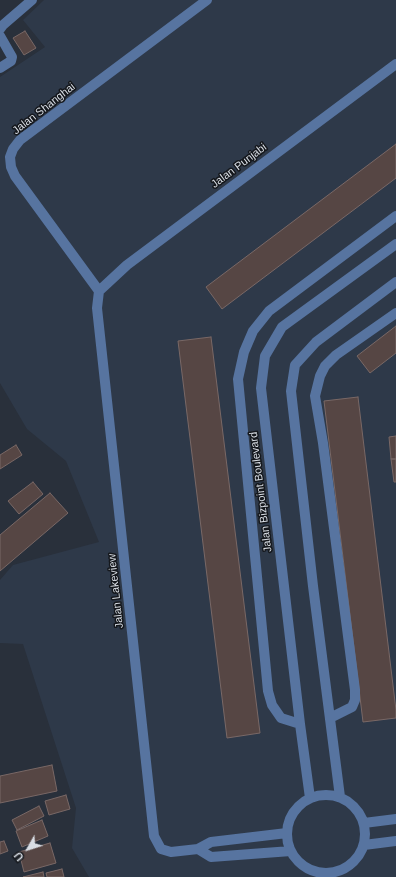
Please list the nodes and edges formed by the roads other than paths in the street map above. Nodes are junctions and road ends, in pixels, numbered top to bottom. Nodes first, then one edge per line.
1 (208, 0) edge
2 (25, 2) edge
3 (0, 29) edge
4 (0, 36) edge
5 (396, 64) edge
6 (0, 68) edge
7 (396, 216) edge
8 (396, 244) edge
9 (396, 282) edge
10 (99, 291) junction
11 (396, 313) edge
12 (330, 718) junction
13 (300, 724) junction
14 (340, 797) junction
15 (310, 798) junction
16 (396, 819) edge
17 (364, 823) junction
18 (287, 833) junction
19 (396, 841) edge
20 (364, 845) junction
21 (198, 849) junction
22 (291, 851) junction
23 (348, 872) edge
24 (313, 874) edge

1 - 10 street, Jalan Shanghai
2 - 3 street
4 - 6 street
5 - 10 street, Jalan Punjabi
7 - 13 street
8 - 13 street, Jalan Bizpoint Boulevard
9 - 12 street
10 - 21 street, Jalan Lakeview
11 - 12 street
12 - 14 street
13 - 15 street, Jalan Bizpoint Boulevard
14 - 15 street
14 - 17 street
15 - 18 street
16 - 17 street
17 - 20 street
18 - 21 street
18 - 22 street
19 - 20 street
20 - 23 street
21 - 22 street
22 - 24 street
23 - 24 street

